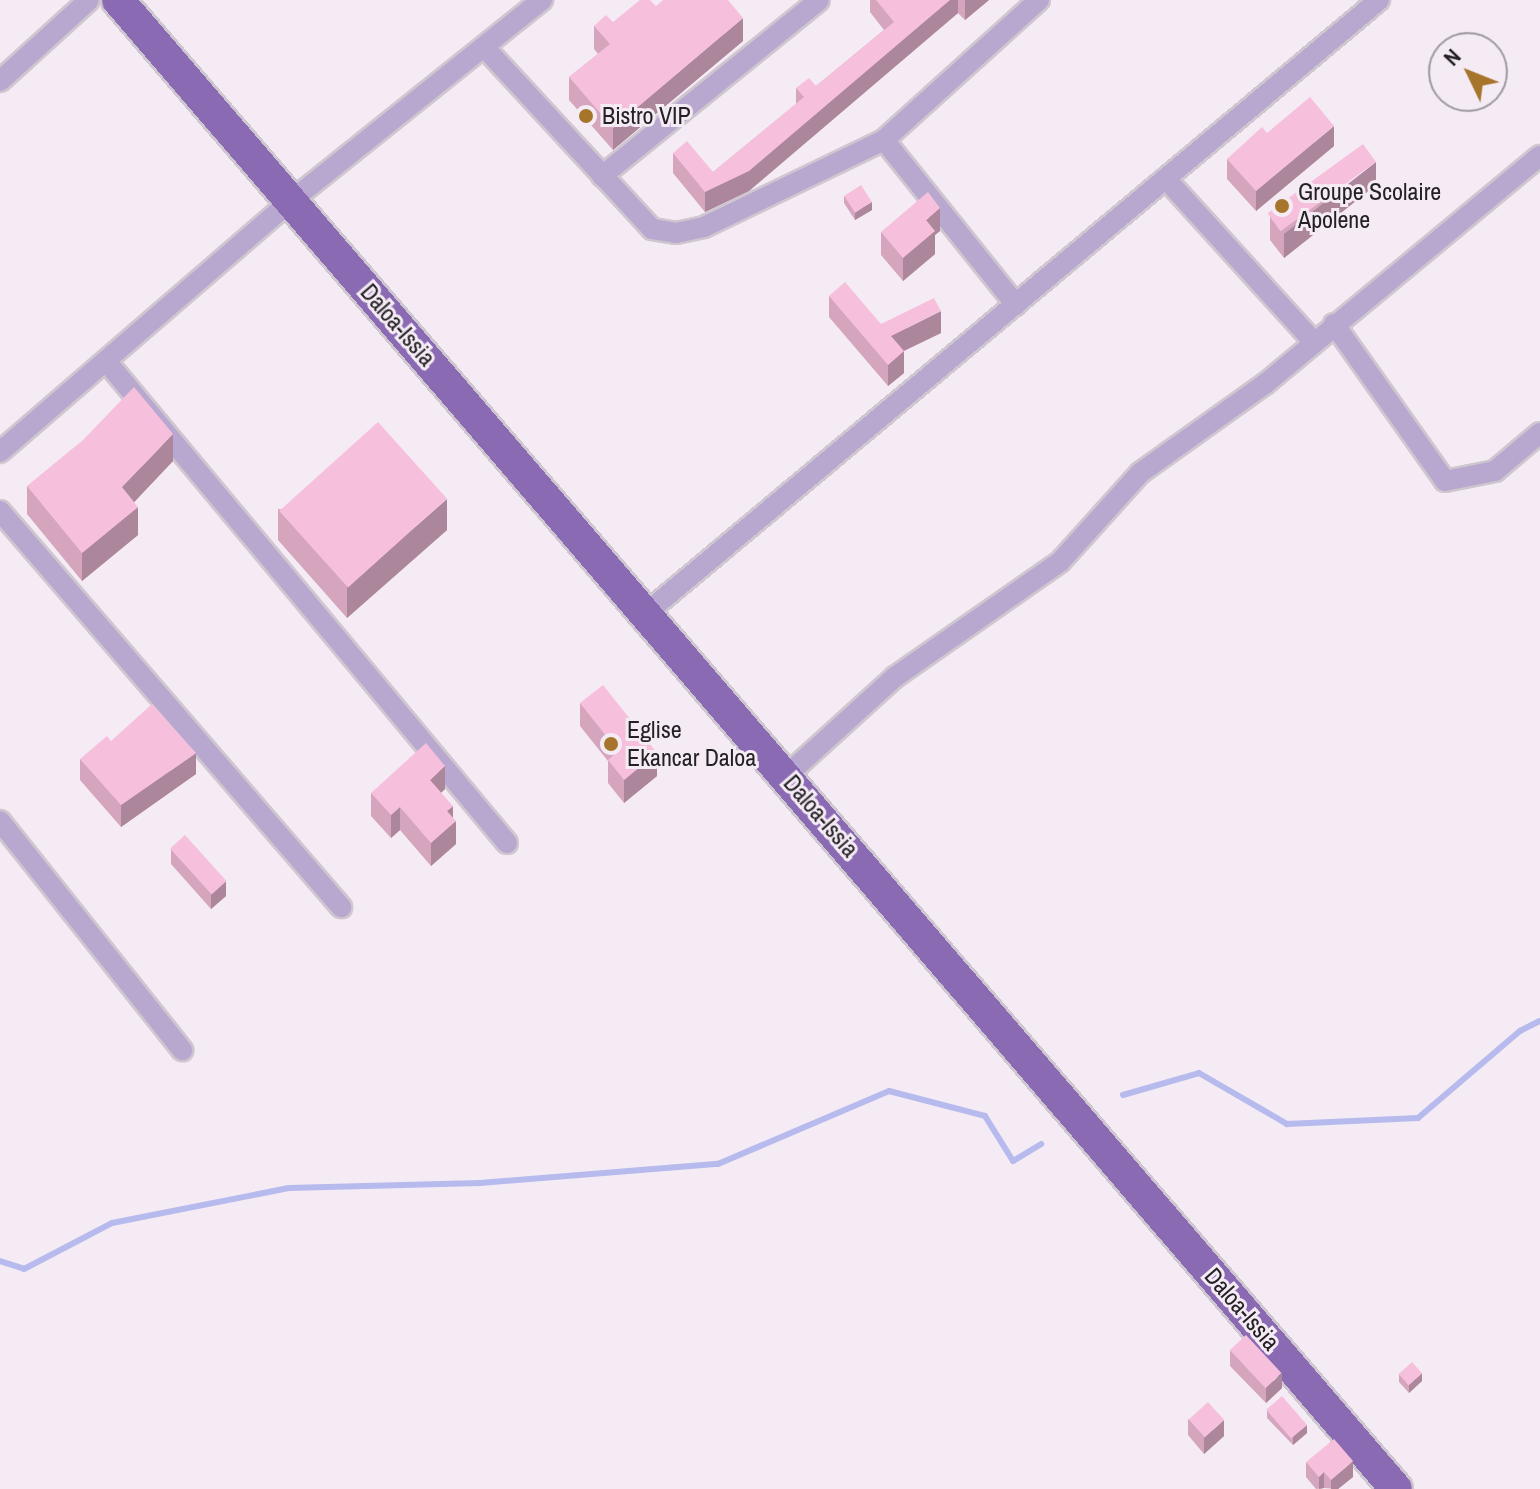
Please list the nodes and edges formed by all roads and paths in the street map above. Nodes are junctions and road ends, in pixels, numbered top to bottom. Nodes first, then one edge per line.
1 (89, 0) edge
2 (118, 0) edge
3 (542, 0) edge
4 (819, 0) edge
5 (1039, 0) edge
6 (1379, 0) edge
7 (485, 48) junction
8 (0, 81) edge
9 (884, 140) junction
10 (1540, 156) edge
11 (602, 176) junction
12 (1166, 179) junction
13 (291, 201) junction
14 (1016, 305) junction
15 (1334, 324) junction
16 (1314, 342) junction
17 (106, 361) junction
18 (1540, 433) edge
19 (0, 452) edge
20 (0, 511) edge
21 (645, 614) junction
22 (787, 775) junction
23 (0, 821) edge
24 (507, 843) dead end
25 (341, 907) dead end
26 (182, 1050) dead end
27 (1396, 1489) edge

1 - 8 street
2 - 13 main road, Daloa-Issia
3 - 7 street
4 - 11 street
5 - 9 street
6 - 12 street
7 - 11 street
7 - 13 street
9 - 11 street
9 - 14 street
10 - 15 street
12 - 14 street
12 - 16 street
13 - 17 street
13 - 21 main road, Daloa-Issia
14 - 21 street
15 - 16 street
15 - 18 street
16 - 22 street
17 - 19 street
17 - 24 street
20 - 25 street
21 - 22 main road, Daloa-Issia
22 - 27 main road, Daloa-Issia
23 - 26 street

